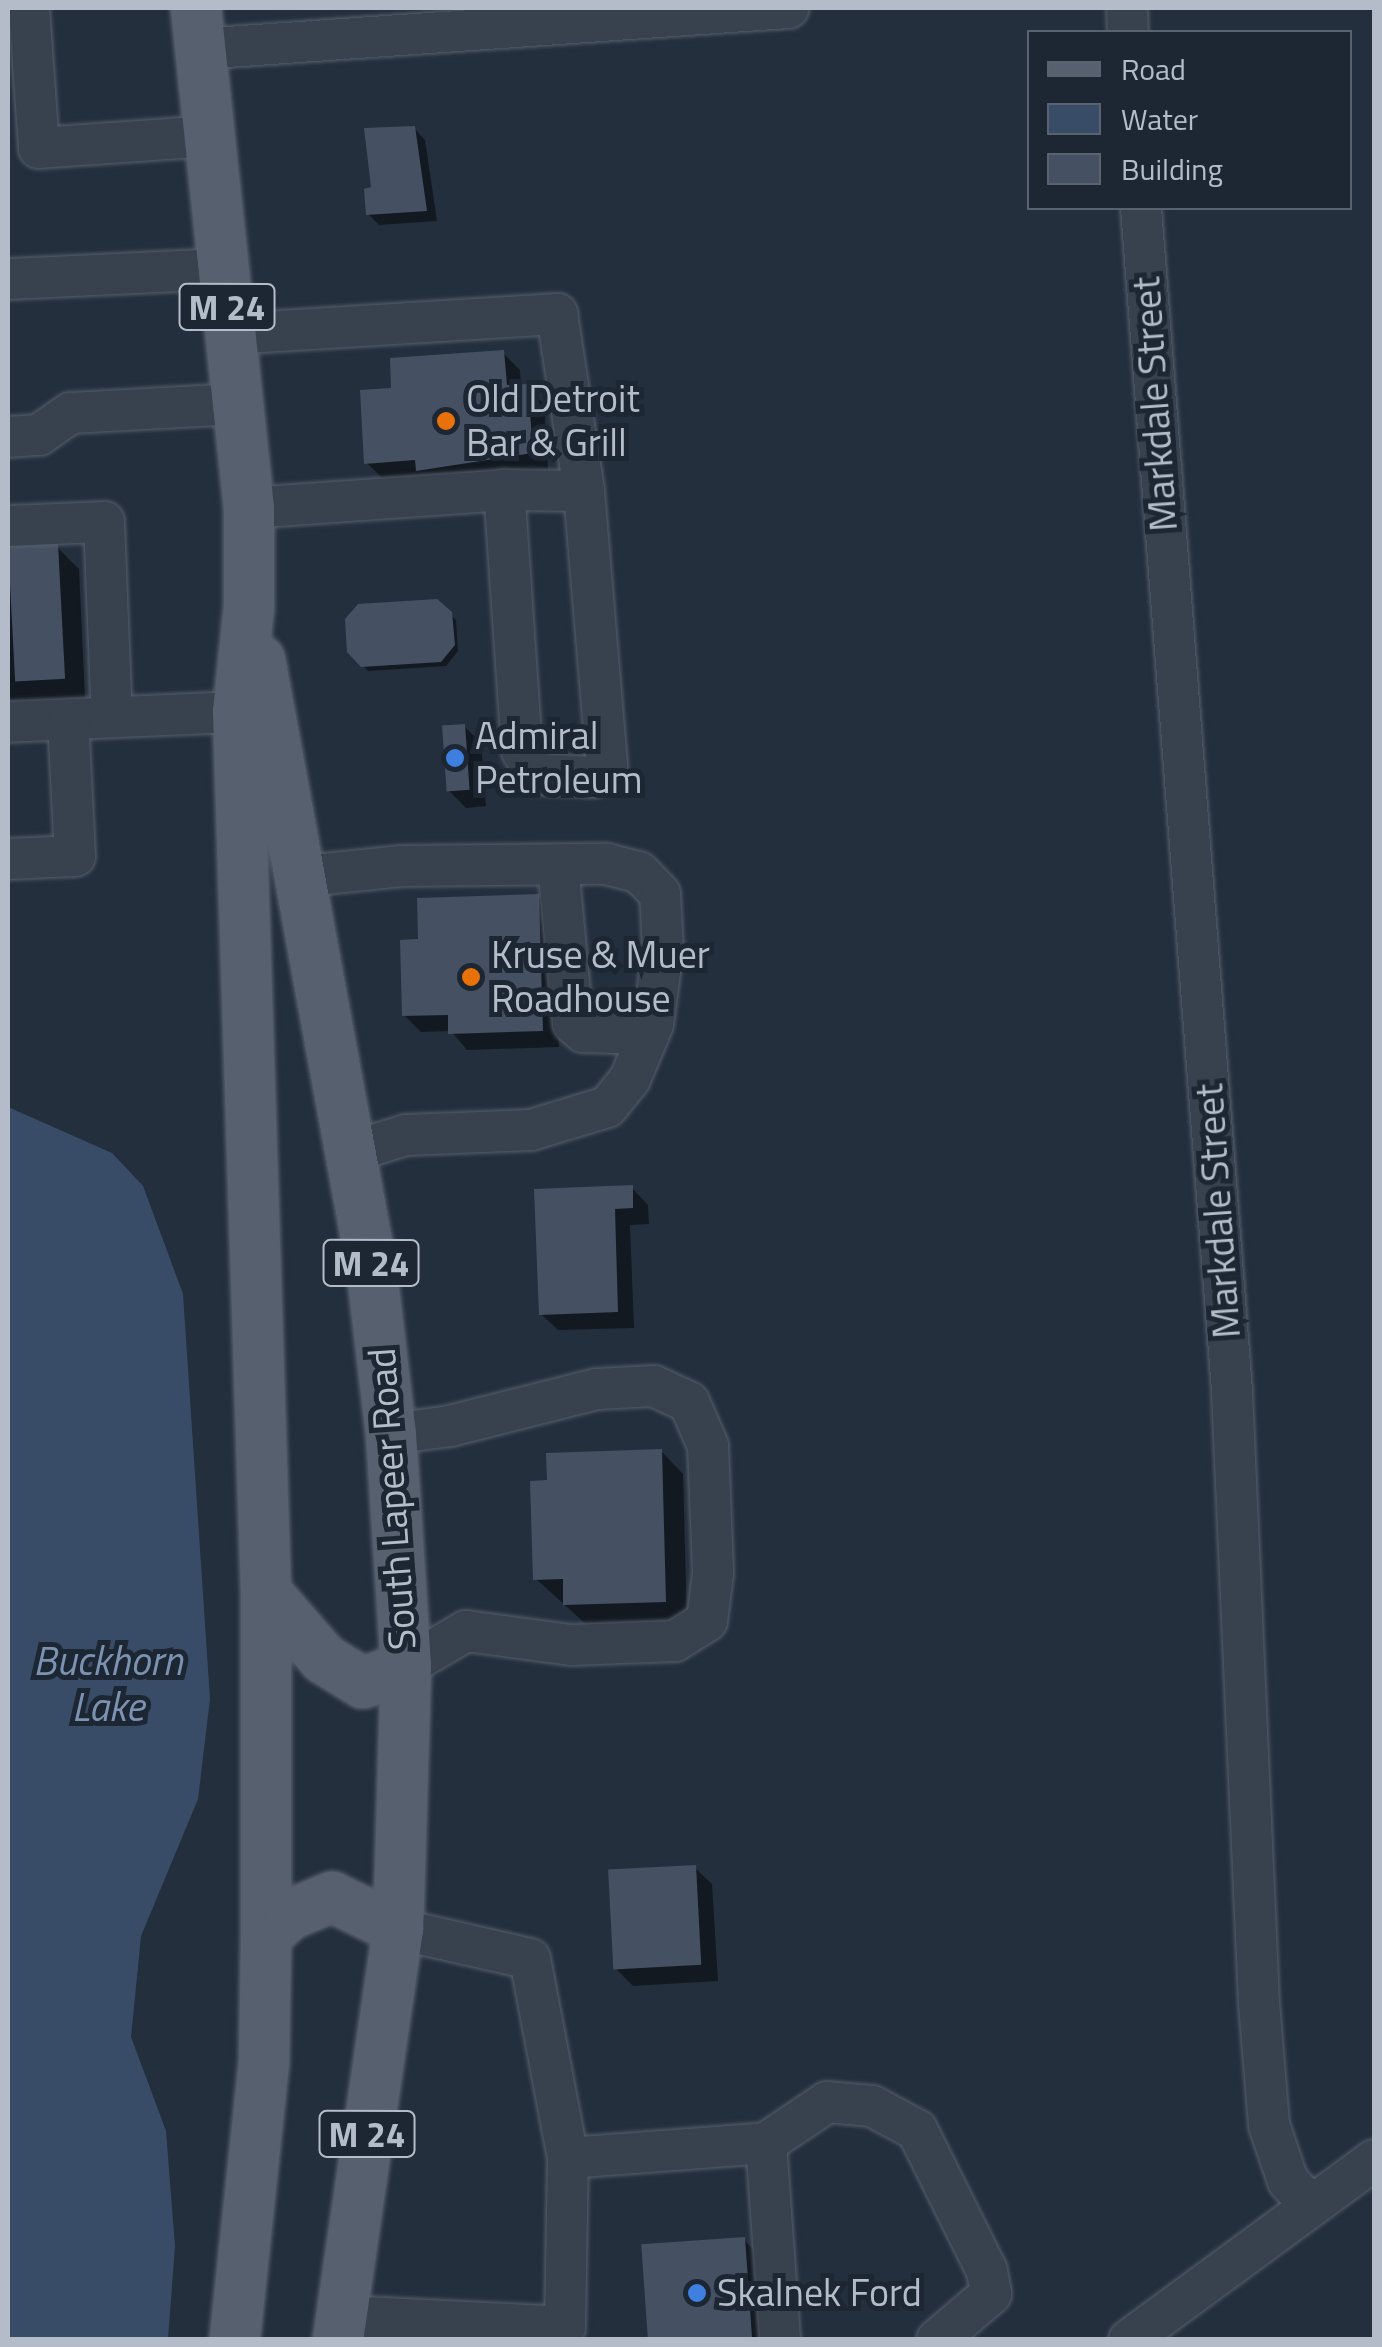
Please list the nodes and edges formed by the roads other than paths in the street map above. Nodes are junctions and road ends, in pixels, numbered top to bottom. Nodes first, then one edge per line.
1 (28, 8) edge
2 (789, 8) edge
3 (525, 16) edge
4 (333, 23) edge
5 (198, 28) edge
6 (209, 136) junction
7 (1141, 210) edge
8 (223, 269) junction
9 (8, 279) edge
10 (230, 334) junction
11 (237, 404) junction
12 (8, 437) edge
13 (504, 490) junction
14 (584, 491) junction
15 (248, 508) junction
16 (8, 526) edge
17 (248, 606) junction
18 (238, 712) junction
19 (112, 717) junction
20 (68, 720) junction
21 (8, 722) edge
22 (8, 859) edge
23 (558, 865) junction
24 (304, 876) junction
25 (649, 1034) junction
26 (354, 1151) junction
27 (391, 1434) junction
28 (266, 1592) junction
29 (406, 1666) junction
30 (398, 1929) junction
31 (266, 1936) junction
32 (766, 2143) junction
33 (568, 2158) junction
34 (1374, 2160) edge
35 (1310, 2205) junction
36 (340, 2328) edge
37 (236, 2340) edge
38 (780, 2340) edge
39 (938, 2340) edge
40 (1128, 2340) edge

1 - 6 street
2 - 3 street
3 - 4 street
4 - 5 street
5 - 6 main road, South Lapeer Road / M 24
6 - 8 main road, South Lapeer Road / M 24
7 - 35 street, Markdale Street
8 - 9 street
8 - 10 main road, South Lapeer Road / M 24
10 - 11 main road, South Lapeer Road / M 24
10 - 14 street
11 - 12 street
11 - 15 main road, South Lapeer Road / M 24
13 - 14 street
13 - 14 street
13 - 15 street
15 - 17 main road, South Lapeer Road / M 24
16 - 19 street
17 - 18 main road, South Lapeer Road / M 24
17 - 24 main road, South Lapeer Road / M 24
18 - 19 street
18 - 28 main road, South Lapeer Road / M 24
19 - 20 street
20 - 21 street
20 - 22 street
23 - 24 street
23 - 25 street
23 - 25 street
24 - 26 main road, South Lapeer Road / M 24
25 - 26 street
26 - 27 main road, South Lapeer Road / M 24
27 - 29 main road, South Lapeer Road / M 24
27 - 29 street
28 - 29 main road
28 - 31 main road, South Lapeer Road / M 24
29 - 30 main road, South Lapeer Road / M 24
30 - 31 main road
30 - 33 street
30 - 36 main road, South Lapeer Road / M 24
31 - 37 main road, South Lapeer Road / M 24
32 - 33 street
32 - 38 street
32 - 39 street
33 - 36 street
34 - 35 street
35 - 40 street

